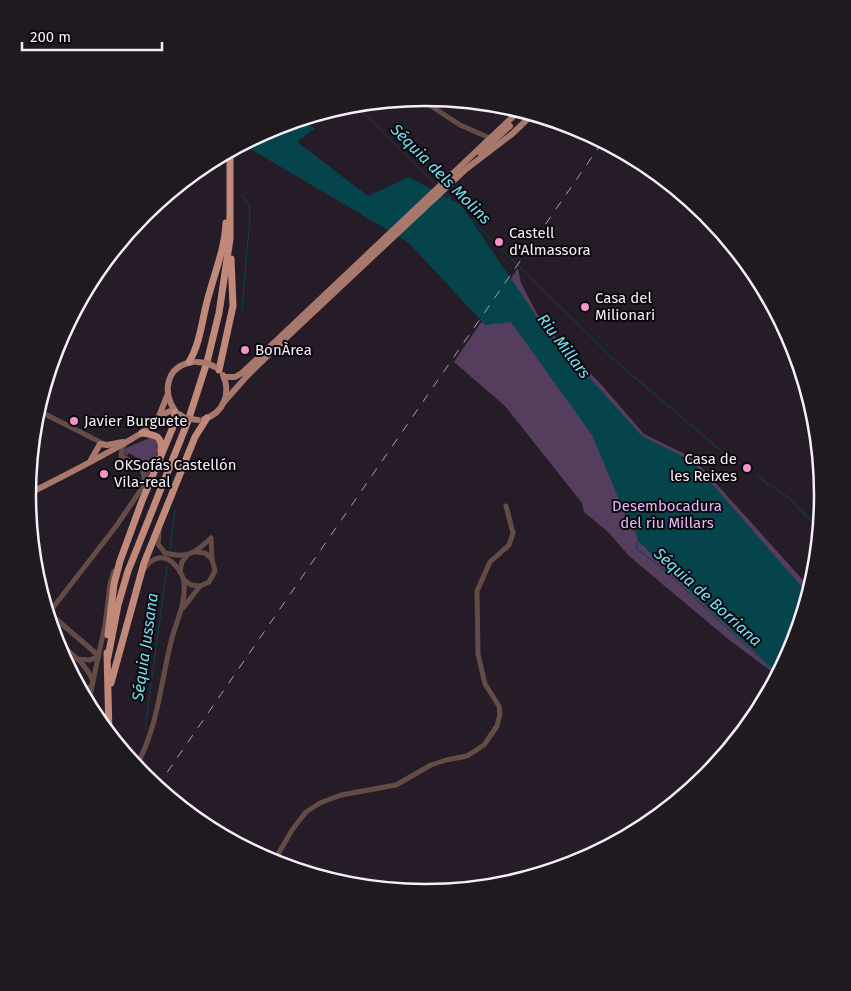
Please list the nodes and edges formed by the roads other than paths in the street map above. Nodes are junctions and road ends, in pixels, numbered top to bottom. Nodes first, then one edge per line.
1 (431, 106) edge
2 (513, 117) edge
3 (517, 118) edge
4 (527, 120) edge
5 (490, 138) junction
6 (230, 159) edge
7 (464, 166) junction
8 (231, 207) junction
9 (230, 239) junction
10 (333, 290) junction
11 (193, 362) junction
12 (220, 372) junction
13 (167, 396) junction
14 (224, 402) junction
15 (176, 412) junction
16 (45, 414) edge
17 (158, 418) junction
18 (207, 418) junction
19 (142, 433) junction
20 (90, 437) junction
21 (128, 441) junction
22 (105, 444) junction
23 (101, 452) junction
24 (156, 468) junction
25 (36, 490) edge
26 (142, 501) junction
27 (506, 506) dead end
28 (165, 512) junction
29 (196, 552) junction
30 (187, 555) junction
31 (212, 559) junction
32 (180, 572) junction
33 (142, 574) junction
34 (184, 580) junction
35 (200, 586) junction
36 (53, 607) edge
37 (181, 610) junction
38 (57, 622) edge
39 (69, 651) edge
40 (99, 656) junction
41 (108, 656) junction
42 (78, 659) junction
43 (92, 683) junction
44 (87, 689) edge
45 (107, 692) junction
46 (90, 693) edge
47 (108, 720) edge
48 (140, 759) edge
49 (277, 855) edge

1 - 5 street
2 - 5 main road
3 - 7 main road
4 - 7 main road
5 - 7 main road
6 - 8 highway
7 - 10 main road
8 - 9 highway
8 - 11 highway
9 - 12 highway
9 - 41 highway
10 - 12 main road
10 - 14 main road
11 - 12 main road, bridge
11 - 13 main road
12 - 14 main road
13 - 15 main road
13 - 17 main road
14 - 18 main road
15 - 17 main road
15 - 18 main road, bridge
15 - 24 highway
16 - 20 street
17 - 19 main road
18 - 28 highway
19 - 21 main road
19 - 24 highway
20 - 22 street
20 - 23 street
21 - 22 main road
21 - 23 main road
21 - 36 street
22 - 23 main road
22 - 23 main road
23 - 25 main road
24 - 26 highway
26 - 40 street
26 - 41 highway
27 - 49 street
28 - 30 street
28 - 33 highway
29 - 30 street
29 - 31 street
29 - 31 street
30 - 32 street
31 - 35 street
32 - 33 street
32 - 34 street
33 - 45 highway
34 - 35 street
34 - 37 street
35 - 37 street
37 - 48 street
38 - 40 street
39 - 42 street
40 - 42 street
40 - 43 street
41 - 45 highway
42 - 43 street
43 - 44 street
43 - 46 street
45 - 47 highway

